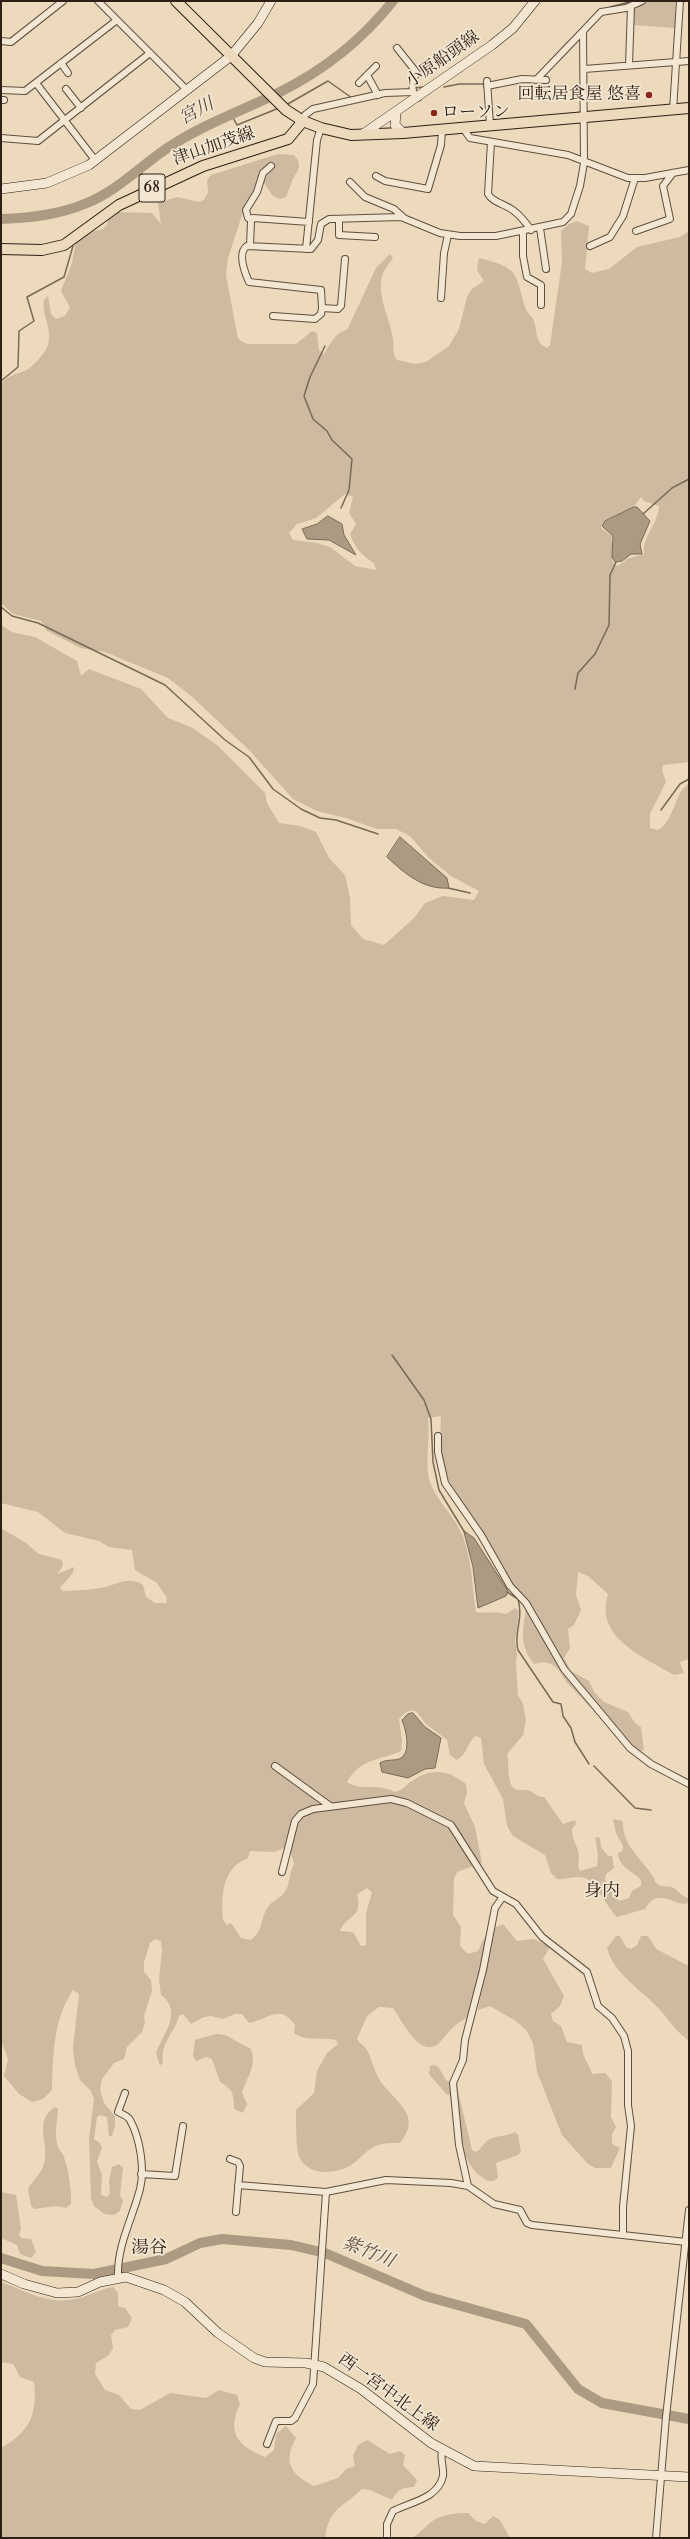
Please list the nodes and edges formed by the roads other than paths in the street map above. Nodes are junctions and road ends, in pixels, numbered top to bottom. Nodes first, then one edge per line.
1 (63, 1) edge
2 (98, 1) edge
3 (176, 1) edge
4 (271, 1) edge
5 (535, 1) edge
6 (642, 1) edge
7 (680, 1) edge
8 (632, 6) junction
9 (117, 20) junction
10 (583, 31) junction
11 (1, 41) edge
12 (397, 48) dead end
13 (150, 53) junction
14 (231, 56) junction
15 (689, 61) edge
16 (61, 63) junction
17 (675, 63) junction
18 (629, 65) junction
19 (376, 66) dead end
20 (584, 68) junction
21 (68, 73) dead end
22 (367, 75) junction
23 (536, 80) junction
24 (546, 80) dead end
25 (36, 83) junction
26 (359, 83) dead end
27 (1, 90) edge
28 (66, 90) dead end
29 (187, 90) junction
30 (378, 95) junction
31 (416, 95) junction
32 (81, 108) junction
33 (689, 108) edge
34 (673, 110) junction
35 (396, 113) junction
36 (583, 118) junction
37 (65, 120) junction
38 (303, 121) junction
39 (490, 125) junction
40 (321, 128) junction
41 (462, 128) junction
42 (442, 129) junction
43 (403, 133) junction
44 (362, 135) junction
45 (1, 138) edge
46 (491, 142) junction
47 (95, 160) junction
48 (583, 160) junction
49 (271, 166) dead end
50 (689, 170) edge
51 (673, 173) junction
52 (376, 176) dead end
53 (636, 178) junction
54 (350, 182) dead end
55 (1, 189) edge
56 (403, 217) junction
57 (339, 218) junction
58 (253, 219) junction
59 (309, 222) junction
60 (540, 228) junction
61 (531, 230) junction
62 (522, 231) junction
63 (636, 231) dead end
64 (448, 235) junction
65 (375, 237) dead end
66 (250, 246) junction
67 (590, 246) dead end
68 (1, 249) edge
69 (306, 249) junction
70 (345, 259) dead end
71 (546, 269) dead end
72 (441, 298) dead end
73 (541, 305) dead end
74 (322, 308) junction
75 (273, 316) dead end
76 (438, 1436) dead end
77 (275, 1766) dead end
78 (689, 1784) edge
79 (330, 1806) junction
80 (282, 1872) dead end
81 (502, 1898) junction
82 (125, 2093) dead end
83 (184, 2126) dead end
84 (230, 2159) dead end
85 (141, 2174) junction
86 (238, 2185) junction
87 (468, 2186) junction
88 (326, 2192) junction
89 (689, 2210) edge
90 (236, 2212) dead end
91 (623, 2235) junction
92 (686, 2242) junction
93 (1, 2274) edge
94 (118, 2275) junction
95 (314, 2364) junction
96 (267, 2444) dead end
97 (442, 2451) junction
98 (661, 2476) junction
99 (689, 2477) edge
100 (387, 2538) edge
101 (656, 2538) edge

1 - 11 street
2 - 9 street
3 - 14 main road
4 - 14 main road
5 - 31 main road, 小原船頭線
6 - 8 street
7 - 17 street
8 - 10 street
8 - 18 street
9 - 13 street
9 - 16 street
10 - 20 street
10 - 23 street
12 - 31 street
13 - 29 street
13 - 32 street
14 - 29 main road
14 - 38 main road
15 - 17 street
16 - 21 street
16 - 25 street
17 - 18 street
17 - 34 street
18 - 20 street
19 - 22 street
20 - 36 street
22 - 26 street
22 - 30 street
23 - 24 street
23 - 39 street
25 - 27 street
25 - 37 street
28 - 32 street
29 - 47 main road
30 - 31 street
30 - 38 street
31 - 35 main road, 小原船頭線
32 - 37 street
33 - 34 main road
34 - 36 main road
35 - 43 main road
35 - 44 main road, 小原船頭線
36 - 39 main road
36 - 48 street
37 - 45 street
37 - 47 street
38 - 40 main road
38 - 68 main road, 津山加茂線 / 68
39 - 41 main road
40 - 44 main road
40 - 59 street
41 - 42 main road
41 - 46 street
42 - 43 main road
42 - 52 street
43 - 44 main road
46 - 48 street
46 - 61 street
47 - 55 main road
48 - 53 street
48 - 60 street
49 - 58 street
50 - 51 street
51 - 53 street
51 - 63 street
53 - 67 street
54 - 56 street
56 - 57 street
56 - 64 street
57 - 65 street
57 - 69 street
58 - 59 street
58 - 66 street
59 - 69 street
60 - 61 street
60 - 71 street
61 - 62 street
62 - 64 street
62 - 73 street
64 - 72 street
66 - 69 street
66 - 74 street
70 - 74 street
74 - 75 street
76 - 78 street
77 - 79 street
79 - 80 street
79 - 81 street
81 - 87 street
81 - 91 street
82 - 85 street
83 - 85 street
84 - 86 street
85 - 94 street
86 - 88 street
86 - 90 street
87 - 88 street
87 - 91 street
88 - 95 street
89 - 92 street
91 - 92 street
92 - 98 street
93 - 94 main road, 西一宮中北上線
94 - 95 main road, 西一宮中北上線
95 - 96 street
95 - 97 main road, 西一宮中北上線
97 - 98 main road, 西一宮中北上線
97 - 100 street
98 - 99 main road, 西一宮中北上線
98 - 101 street

